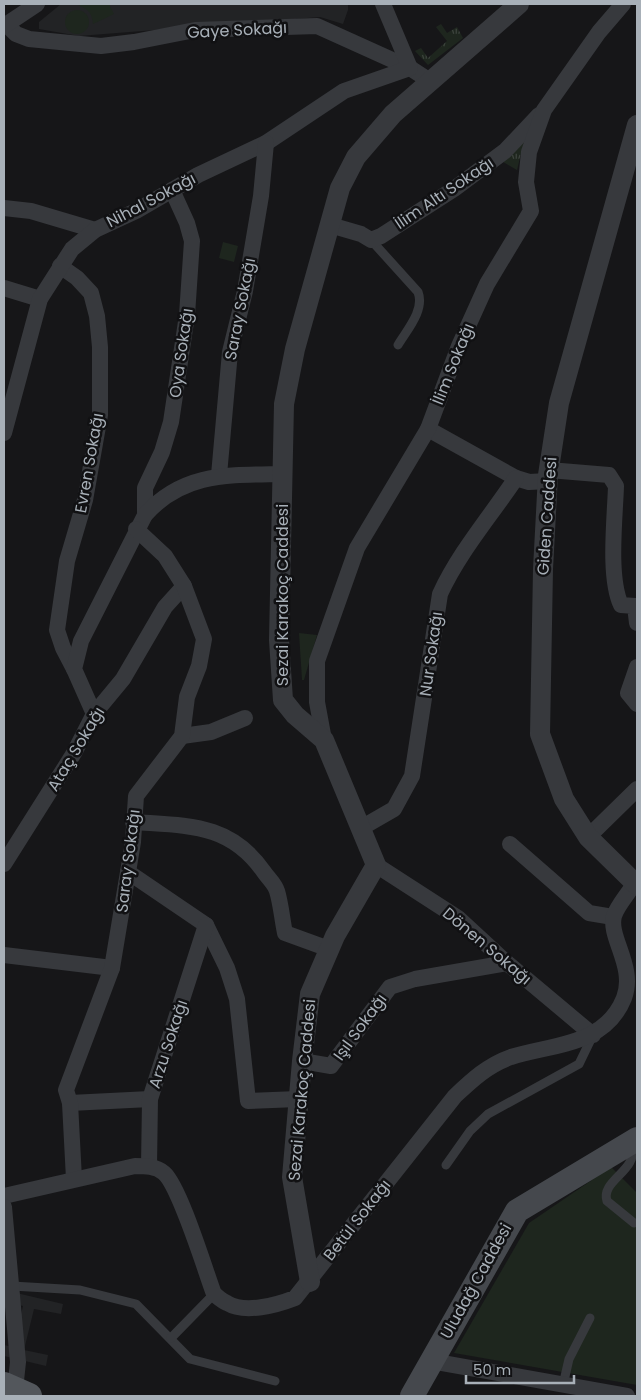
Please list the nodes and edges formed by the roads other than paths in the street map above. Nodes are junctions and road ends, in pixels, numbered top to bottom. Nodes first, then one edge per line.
1 (37, 4) edge
2 (383, 4) edge
3 (519, 4) edge
4 (623, 4) edge
5 (6, 26) edge
6 (410, 68) junction
7 (430, 81) junction
8 (544, 110) junction
9 (637, 125) edge
10 (266, 143) junction
11 (172, 190) junction
12 (4, 208) edge
13 (330, 225) junction
14 (95, 230) junction
15 (371, 240) junction
16 (60, 266) junction
17 (4, 288) edge
18 (40, 299) junction
19 (398, 345) dead end
20 (428, 429) junction
21 (4, 433) edge
22 (282, 474) junction
23 (219, 475) junction
24 (548, 476) junction
25 (516, 478) junction
26 (141, 522) junction
27 (184, 586) junction
28 (636, 604) edge
29 (637, 623) edge
30 (637, 667) edge
31 (74, 669) junction
32 (637, 704) edge
33 (94, 714) junction
34 (245, 718) dead end
35 (182, 736) junction
36 (324, 740) junction
37 (637, 790) edge
38 (133, 822) junction
39 (361, 828) junction
40 (588, 837) junction
41 (510, 844) dead end
42 (4, 864) edge
43 (376, 866) junction
44 (128, 872) junction
45 (636, 885) edge
46 (613, 917) junction
47 (206, 925) junction
48 (329, 948) junction
49 (4, 954) edge
50 (506, 963) junction
51 (112, 968) junction
52 (593, 1035) junction
53 (302, 1061) junction
54 (298, 1099) junction
55 (150, 1100) junction
56 (70, 1103) junction
57 (634, 1141) edge
58 (446, 1165) dead end
59 (149, 1166) junction
60 (74, 1179) junction
61 (4, 1196) edge
62 (4, 1207) edge
63 (634, 1223) dead end
64 (310, 1282) junction
65 (12, 1286) junction
66 (214, 1294) junction
67 (590, 1318) dead end
68 (170, 1338) junction
69 (431, 1362) junction
70 (275, 1381) dead end
71 (562, 1385) junction
72 (20, 1393) edge
73 (616, 1395) edge
74 (412, 1396) edge

1 - 5 street
2 - 6 street
3 - 7 street, Sezai Karakoç Caddesi
4 - 8 street, İlim Sokağı
5 - 6 street, Gaye Sokağı
6 - 7 street, Gaye Sokağı
6 - 10 street, Nihal Sokağı
7 - 13 street, Sezai Karakoç Caddesi
8 - 15 street, İlim Altı Sokağı
8 - 20 street, İlim Sokağı
9 - 24 street, Giden Caddesi
10 - 11 street, Nihal Sokağı
10 - 23 street, Saray Sokağı
11 - 14 street, Nihal Sokağı
11 - 26 street, Oya Sokağı
12 - 14 street
13 - 15 street
13 - 22 street, Sezai Karakoç Caddesi
14 - 16 street, Nihal Sokağı
15 - 19 lane
16 - 18 street, Nihal Sokağı
16 - 31 street, Evren Sokağı
17 - 18 street
18 - 21 street, Nihal Sokağı
20 - 25 street
20 - 36 street, İlim Sokağı
22 - 23 street, Oya Sokağı
22 - 36 street, Sezai Karakoç Caddesi
23 - 26 street, Oya Sokağı
24 - 25 street
24 - 28 street
24 - 40 street, Giden Caddesi
25 - 39 street, Nur Sokağı
26 - 27 street
26 - 31 street, Oya Sokağı
27 - 33 street, Ataç Sokağı
27 - 35 street
28 - 29 street
30 - 32 street
31 - 33 street
33 - 42 street, Ataç Sokağı
34 - 35 street
35 - 38 street, Saray Sokağı
36 - 39 street, Sezai Karakoç Caddesi
37 - 40 street
38 - 44 street, Saray Sokağı
38 - 48 street
39 - 43 street, Sezai Karakoç Caddesi
40 - 45 street, Giden Caddesi
41 - 46 street
43 - 48 street, Sezai Karakoç Caddesi
43 - 50 street, Dönen Sokağı
44 - 47 street
44 - 51 street, Saray Sokağı
45 - 46 street
46 - 52 street, Betül Sokağı
47 - 54 street
47 - 55 street, Arzu Sokağı
48 - 53 street, Sezai Karakoç Caddesi
49 - 51 street
50 - 52 street, Dönen Sokağı
50 - 53 street, Işıl Sokağı
51 - 56 street, Saray Sokağı
52 - 58 lane
52 - 64 street, Betül Sokağı
53 - 54 street, Sezai Karakoç Caddesi
54 - 64 street, Sezai Karakoç Caddesi
55 - 56 street
55 - 59 street, Arzu Sokağı
56 - 60 street, Saray Sokağı
57 - 63 lane
57 - 69 main road, Uludağ Caddesi
59 - 60 street
59 - 66 street
60 - 61 street
62 - 65 street
64 - 66 street, Betül Sokağı
65 - 68 lane
65 - 72 street
66 - 68 lane
67 - 71 lane
68 - 70 lane
69 - 71 street
69 - 74 main road, Uludağ Caddesi
71 - 73 street

